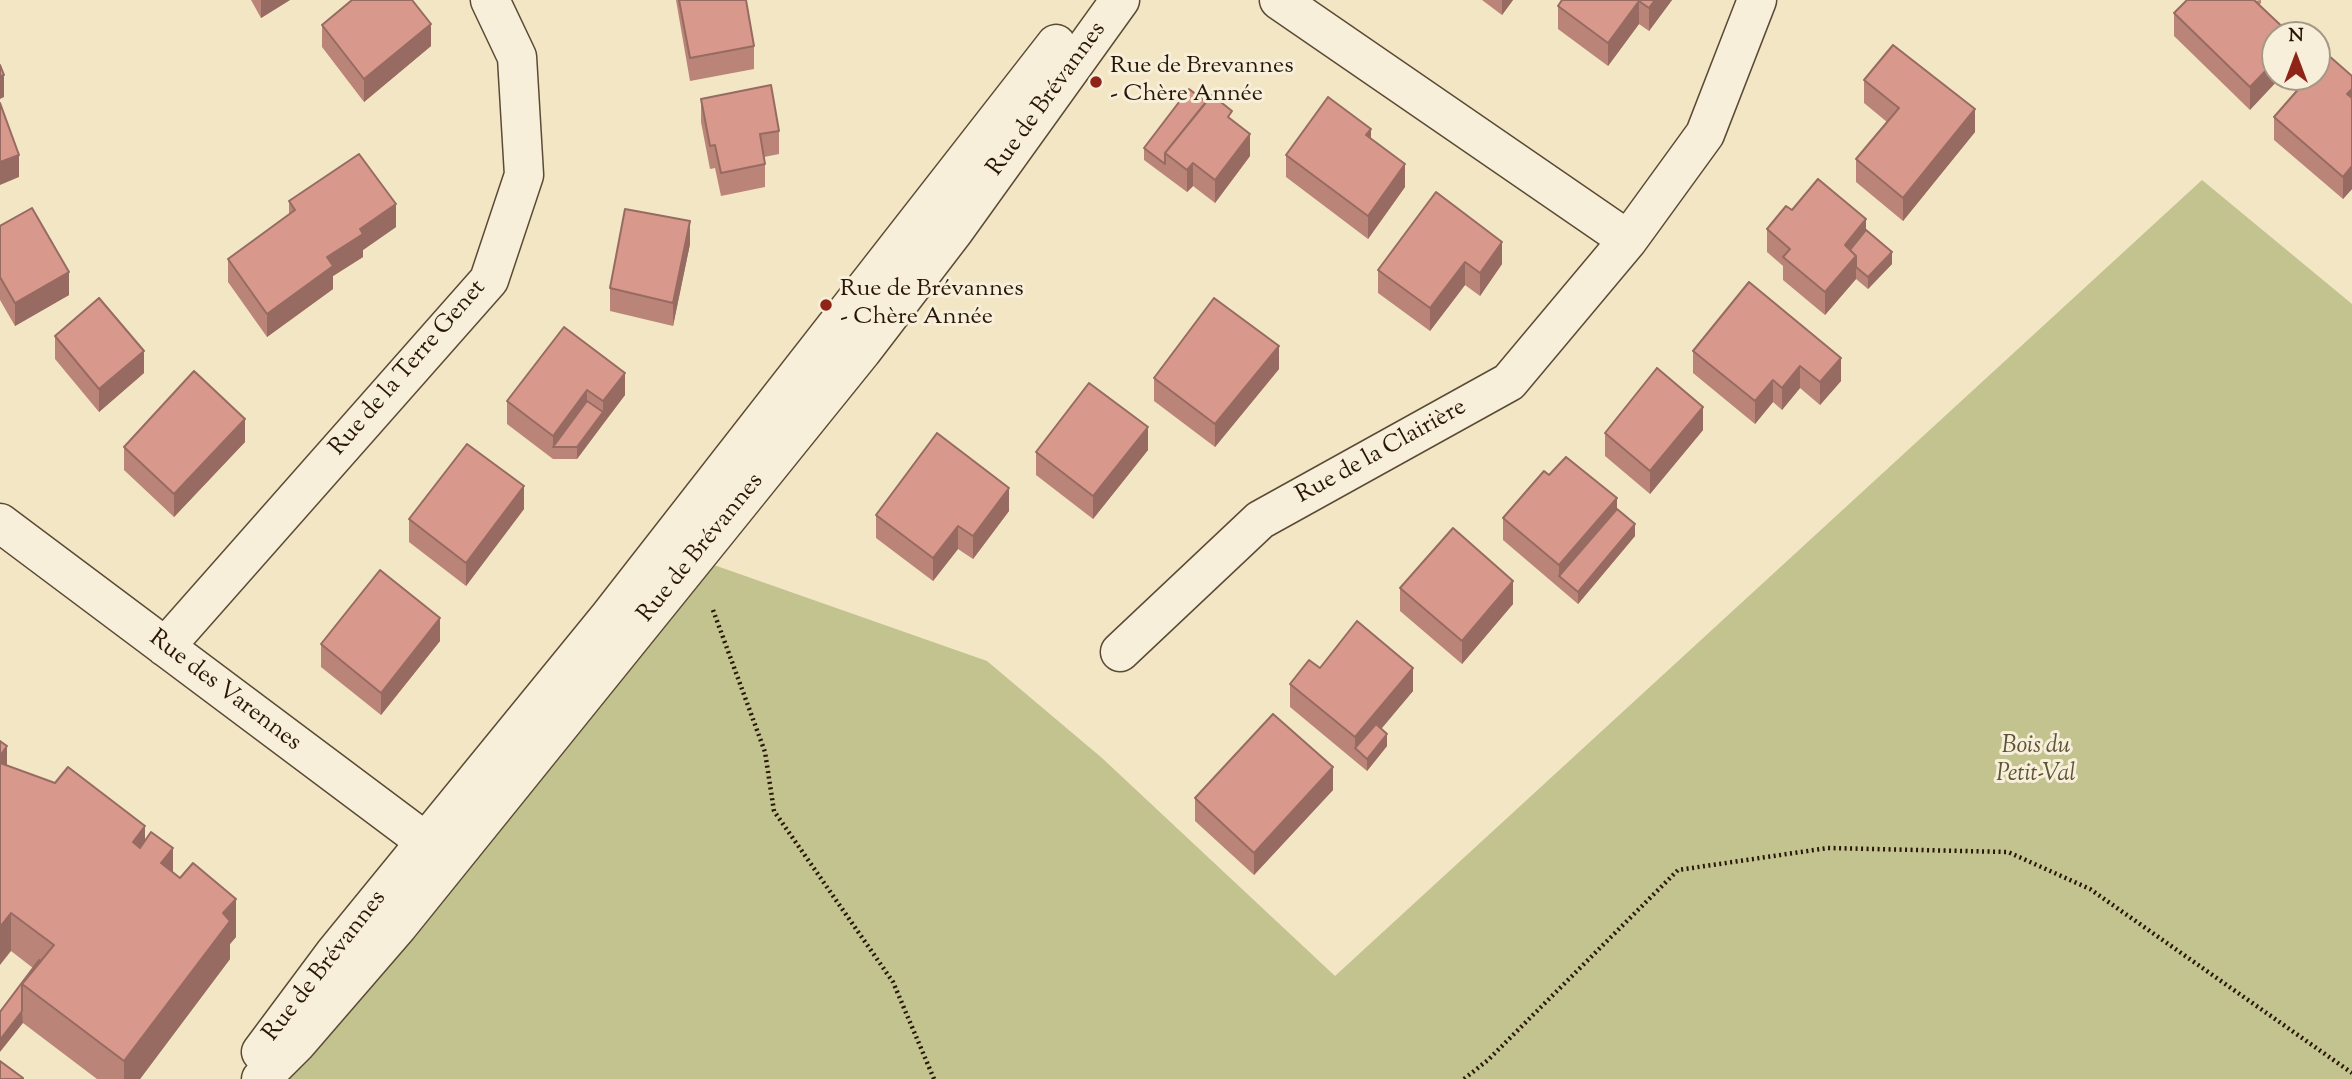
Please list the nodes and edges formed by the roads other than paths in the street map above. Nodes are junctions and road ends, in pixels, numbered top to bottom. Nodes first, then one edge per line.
1 (490, 0) edge
2 (1088, 0) edge
3 (1120, 0) edge
4 (1279, 0) edge
5 (1757, 0) edge
6 (1628, 240) junction
7 (0, 523) edge
8 (164, 647) junction
9 (1120, 652) dead end
10 (437, 851) junction
11 (243, 1079) edge
12 (261, 1079) edge

1 - 8 street, Rue de la Terre Genet
2 - 10 street, Rue de Brévannes
3 - 10 street, Rue de Brévannes
4 - 6 street
5 - 6 street, Rue de la Clairière
6 - 9 street, Rue de la Clairière
7 - 8 street, Rue des Varennes
8 - 10 street, Rue des Varennes
10 - 11 street, Rue de Brévannes
10 - 12 street, Rue de Brévannes

